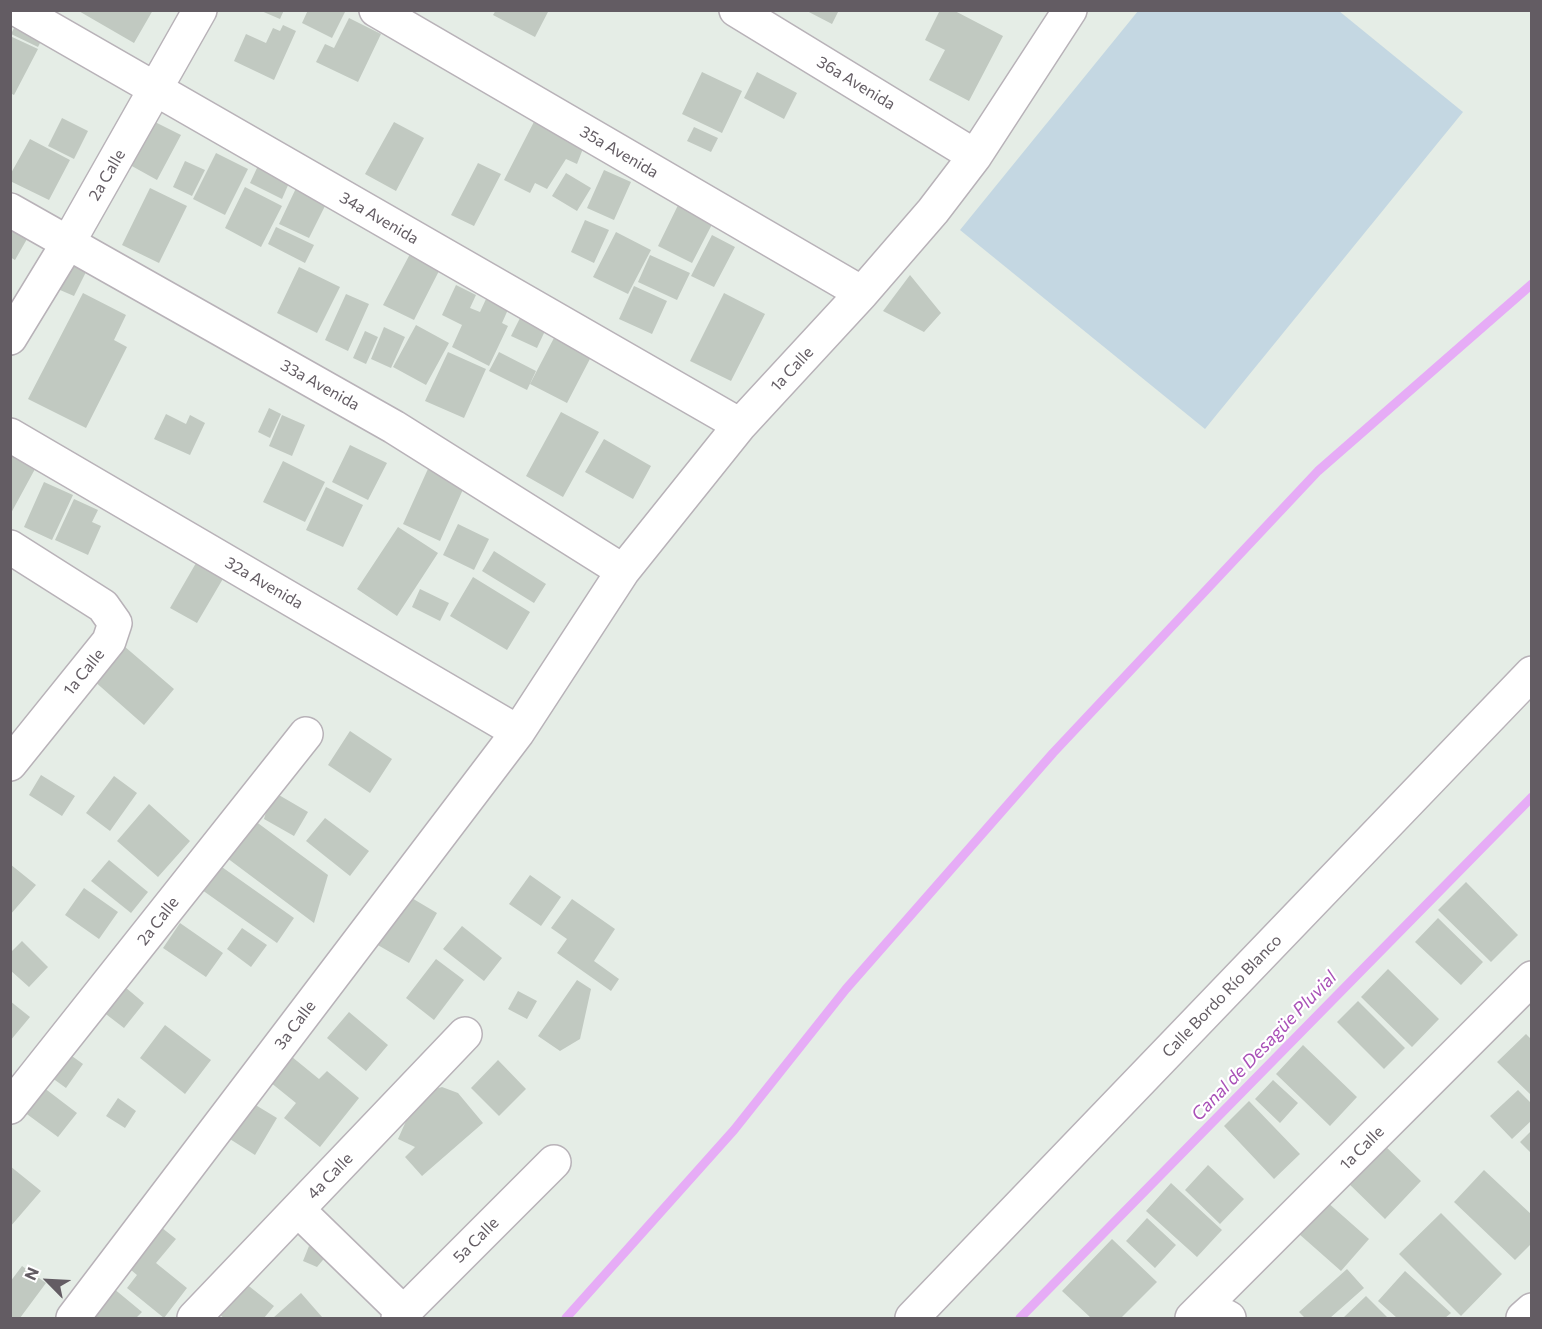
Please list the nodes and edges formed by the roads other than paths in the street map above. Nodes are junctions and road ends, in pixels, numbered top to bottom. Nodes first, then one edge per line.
1 (18, 10) edge
2 (200, 10) edge
3 (376, 10) edge
4 (736, 10) edge
5 (1070, 10) edge
6 (156, 90) junction
7 (975, 156) junction
8 (10, 210) edge
9 (68, 243) junction
10 (862, 292) junction
11 (10, 338) edge
12 (740, 425) junction
13 (10, 435) edge
14 (10, 547) edge
15 (623, 571) junction
16 (1532, 673) edge
17 (518, 732) junction
18 (306, 734) dead end
19 (10, 764) edge
20 (1532, 978) edge
21 (465, 1034) dead end
22 (10, 1107) edge
23 (554, 1162) dead end
24 (298, 1210) junction
25 (1532, 1310) edge
26 (1209, 1314) edge
27 (401, 1316) edge
28 (73, 1318) edge
29 (194, 1318) edge
30 (912, 1318) edge
31 (1523, 1318) edge

1 - 6 street, 34a Avenida
2 - 6 street, 2a Calle
3 - 10 street, 35a Avenida
4 - 7 street, 36a Avenida
5 - 7 street, 1a Calle
6 - 9 street, 2a Calle
6 - 12 street, 34a Avenida
7 - 10 street, 1a Calle
8 - 9 street, 33a Avenida
9 - 11 street, 2a Calle
9 - 15 street, 33a Avenida
10 - 12 street, 1a Calle
12 - 15 street, 1a Calle
13 - 17 street, 32a Avenida
14 - 19 street, 1a Calle
15 - 17 street, 1a Calle
16 - 30 street, Calle Bordo Río Blanco
17 - 28 street, 3a Calle
18 - 22 street, 2a Calle
20 - 26 street, 1a Calle
21 - 24 street, 4a Calle
23 - 27 street, 5a Calle
24 - 27 street
24 - 29 street, 4a Calle
25 - 31 street

